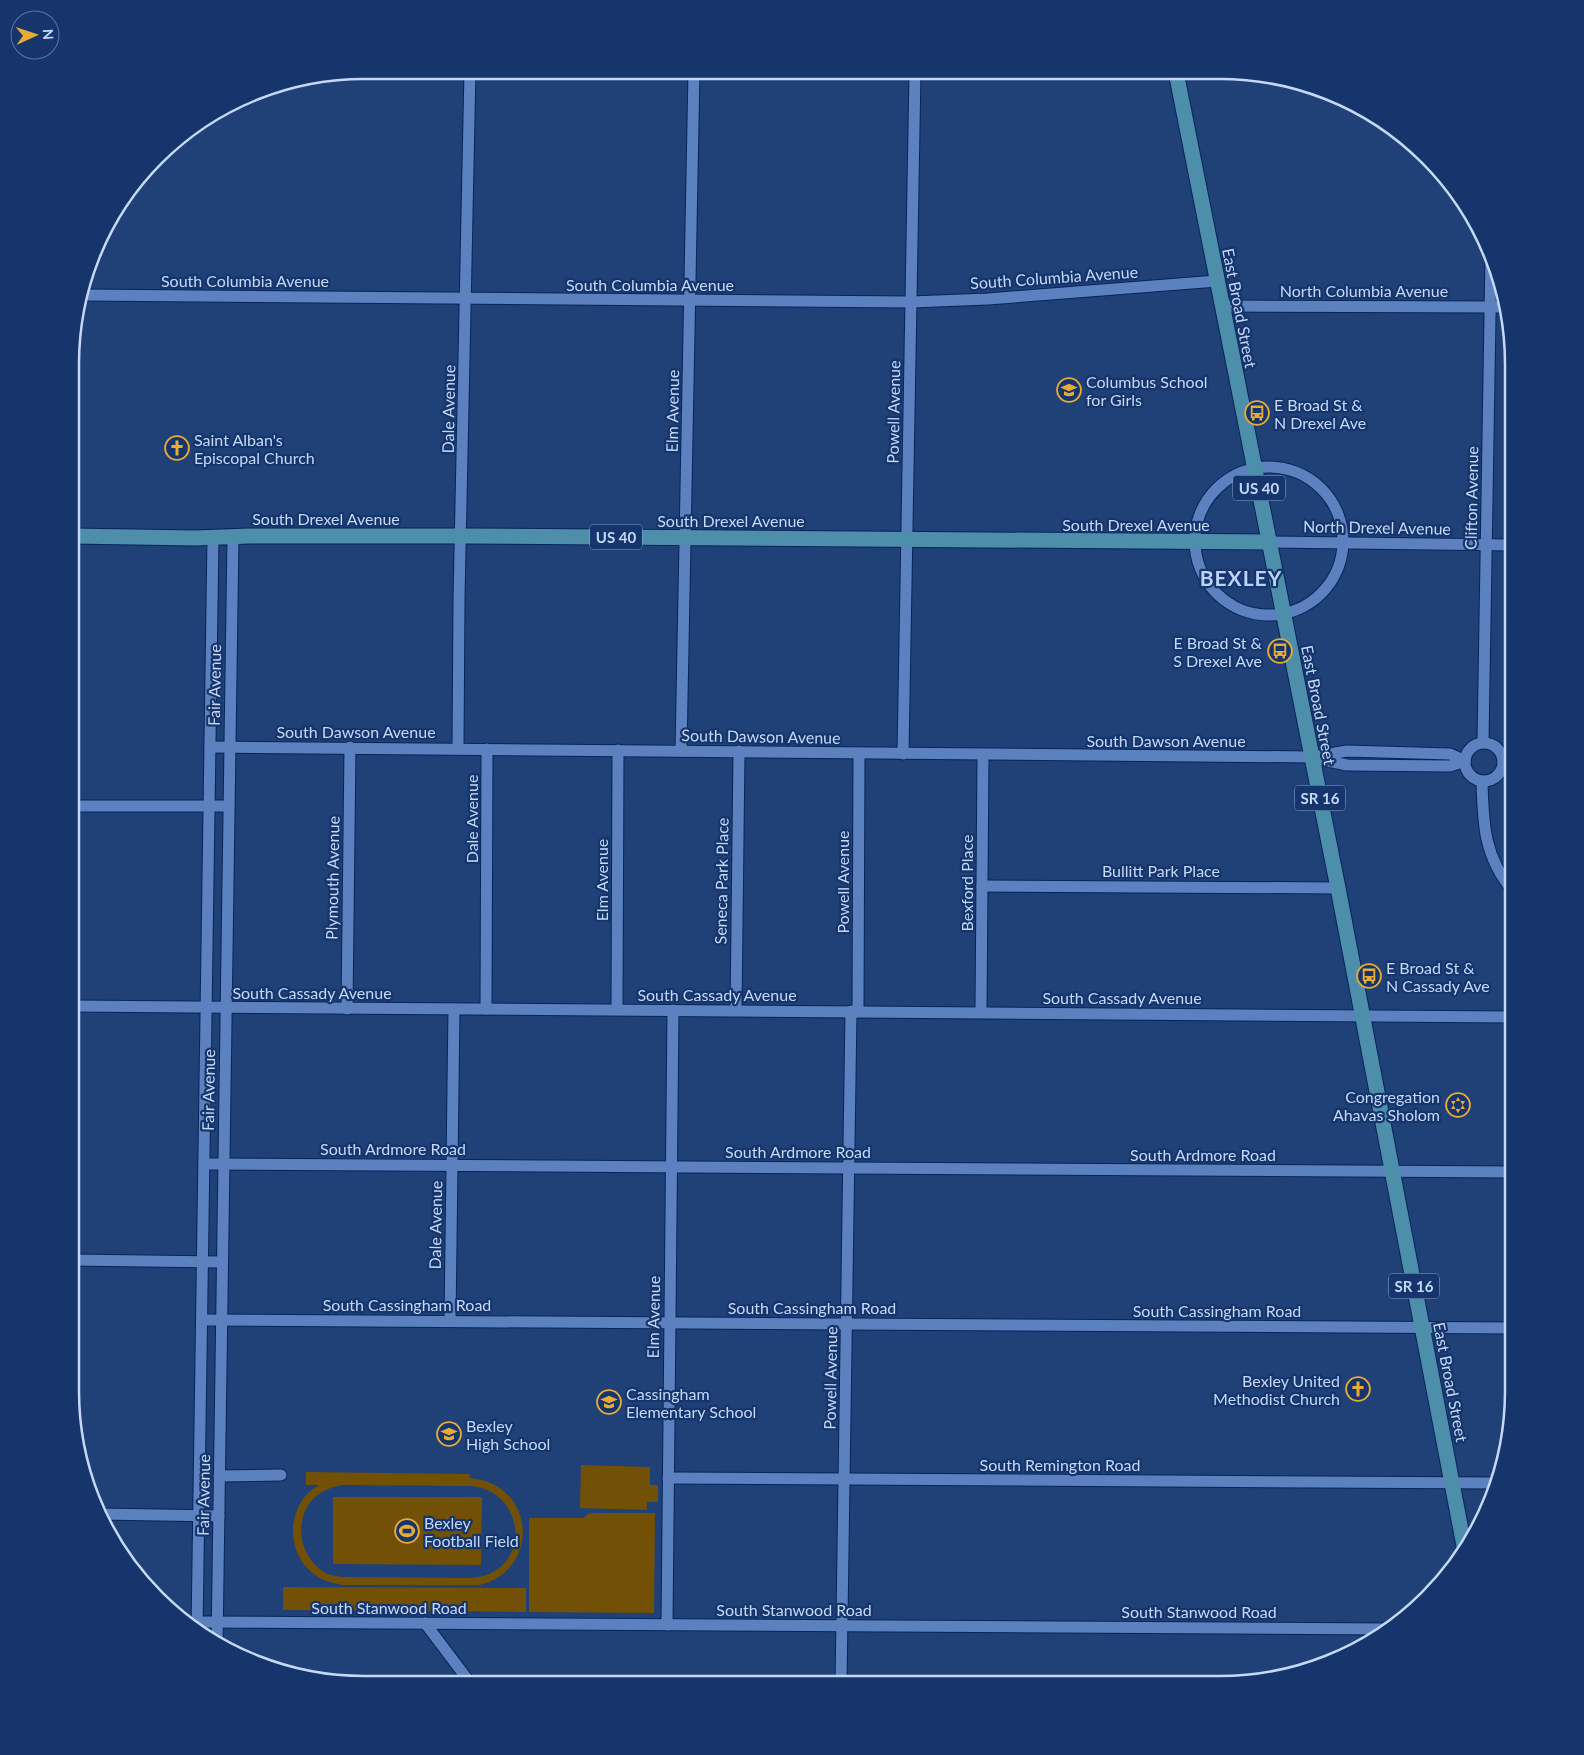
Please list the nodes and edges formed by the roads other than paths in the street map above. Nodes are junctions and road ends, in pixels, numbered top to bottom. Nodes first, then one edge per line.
1 (470, 79) edge
2 (694, 79) edge
3 (915, 79) edge
4 (1177, 79) edge
5 (1491, 274) edge
6 (1217, 281) junction
7 (87, 295) edge
8 (466, 298) junction
9 (690, 300) junction
10 (911, 302) junction
11 (1222, 306) junction
12 (1490, 307) junction
13 (1500, 307) edge
14 (1255, 469) junction
15 (79, 536) edge
16 (233, 536) junction
17 (461, 536) junction
18 (213, 537) junction
19 (686, 538) junction
20 (907, 539) junction
21 (1195, 542) junction
22 (1269, 542) junction
23 (1343, 543) junction
24 (1487, 544) junction
25 (1505, 545) edge
26 (1283, 614) junction
27 (1483, 742) junction
28 (210, 747) junction
29 (230, 747) junction
30 (350, 748) junction
31 (458, 748) junction
32 (487, 749) junction
33 (618, 750) junction
34 (681, 751) junction
35 (738, 752) junction
36 (859, 753) junction
37 (903, 754) junction
38 (983, 754) junction
39 (1312, 757) junction
40 (1505, 757) edge
41 (1465, 762) junction
42 (1505, 765) edge
43 (1482, 781) junction
44 (79, 806) edge
45 (209, 806) junction
46 (229, 806) junction
47 (1505, 882) edge
48 (982, 886) junction
49 (1338, 888) junction
50 (79, 1006) edge
51 (206, 1007) junction
52 (226, 1008) junction
53 (348, 1008) junction
54 (454, 1009) junction
55 (486, 1009) junction
56 (616, 1010) junction
57 (674, 1010) junction
58 (736, 1010) junction
59 (854, 1012) junction
60 (981, 1012) junction
61 (1363, 1015) junction
62 (1505, 1017) edge
63 (204, 1164) junction
64 (224, 1164) junction
65 (452, 1165) junction
66 (671, 1166) junction
67 (849, 1168) junction
68 (1392, 1171) junction
69 (1505, 1172) edge
70 (79, 1260) edge
71 (202, 1262) junction
72 (222, 1262) junction
73 (202, 1320) junction
74 (221, 1320) junction
75 (450, 1321) junction
76 (669, 1322) junction
77 (847, 1323) junction
78 (1422, 1327) junction
79 (1505, 1328) edge
80 (281, 1475) dead end
81 (219, 1476) junction
82 (668, 1478) junction
83 (844, 1479) junction
84 (1452, 1483) junction
85 (1490, 1483) edge
86 (107, 1514) edge
87 (199, 1516) junction
88 (218, 1516) junction
89 (1463, 1540) edge
90 (217, 1622) junction
91 (198, 1623) edge
92 (425, 1623) junction
93 (202, 1625) edge
94 (666, 1625) junction
95 (842, 1625) junction
96 (1377, 1629) edge
97 (217, 1635) edge
98 (465, 1676) edge
99 (841, 1676) edge

1 - 8 street, Dale Avenue
2 - 9 street, Elm Avenue
3 - 10 street, Powell Avenue
4 - 6 main road, East Broad Street / US 40
5 - 12 street, Clifton Avenue
6 - 10 street, South Columbia Avenue
6 - 11 main road, East Broad Street / US 40
7 - 8 street, South Columbia Avenue
8 - 9 street, South Columbia Avenue
8 - 17 street, Dale Avenue
9 - 10 street, South Columbia Avenue
9 - 19 street, Elm Avenue
10 - 20 street, Powell Avenue
11 - 12 street, North Columbia Avenue
11 - 14 main road, East Broad Street / US 40
12 - 13 street, North Columbia Avenue
12 - 24 street, Clifton Avenue
14 - 21 street
14 - 22 main road, East Broad Street / US 40
14 - 23 street
15 - 18 main road, South Drexel Avenue / US 40
16 - 17 main road, South Drexel Avenue / US 40
16 - 18 main road, South Drexel Avenue / US 40
16 - 29 street, Fair Avenue
17 - 19 main road, South Drexel Avenue / US 40
17 - 31 street, Dale Avenue
18 - 28 street, Fair Avenue
19 - 20 main road, South Drexel Avenue / US 40
19 - 34 street, Elm Avenue
20 - 21 main road, South Drexel Avenue / US 40
20 - 37 street, Powell Avenue
21 - 22 main road, South Drexel Avenue / US 40
21 - 26 street
22 - 23 street, North Drexel Avenue
22 - 26 main road, East Broad Street / SR 16
23 - 24 street, North Drexel Avenue
23 - 26 street
24 - 25 street, North Drexel Avenue
24 - 27 street, Clifton Avenue
26 - 39 main road, East Broad Street / SR 16
27 - 40 street
27 - 41 street
28 - 29 street, South Dawson Avenue
28 - 45 street, Fair Avenue
29 - 30 street, South Dawson Avenue
29 - 46 street, Fair Avenue
30 - 31 street, South Dawson Avenue
30 - 53 street, Plymouth Avenue
31 - 32 street, South Dawson Avenue
32 - 33 street, South Dawson Avenue
32 - 55 street, Dale Avenue
33 - 34 street, South Dawson Avenue
33 - 56 street, Elm Avenue
34 - 35 street, South Dawson Avenue
35 - 36 street, South Dawson Avenue
35 - 58 street, Seneca Park Place
36 - 37 street, South Dawson Avenue
36 - 59 street, Powell Avenue
37 - 38 street, South Dawson Avenue
38 - 39 street, South Dawson Avenue
38 - 48 street, Bexford Place
39 - 41 street, South Dawson Avenue
39 - 49 main road, East Broad Street / SR 16
41 - 43 street
42 - 43 street
43 - 47 street
44 - 45 street
45 - 46 street
45 - 51 street, Fair Avenue
46 - 52 street, Fair Avenue
48 - 49 street, Bullitt Park Place
48 - 60 street, Bexford Place
49 - 61 main road, East Broad Street / SR 16
50 - 51 street, South Cassady Avenue
51 - 52 street, South Cassady Avenue
51 - 63 street, Fair Avenue
52 - 53 street, South Cassady Avenue
52 - 64 street, Fair Avenue
53 - 54 street, South Cassady Avenue
54 - 55 street, South Cassady Avenue
54 - 65 street, Dale Avenue
55 - 56 street, South Cassady Avenue
56 - 57 street, South Cassady Avenue
57 - 58 street, South Cassady Avenue
57 - 66 street, Elm Avenue
58 - 59 street, South Cassady Avenue
59 - 60 street, South Cassady Avenue
59 - 67 street, Powell Avenue
60 - 61 street, South Cassady Avenue
61 - 62 street, South Cassady Avenue
61 - 68 main road, East Broad Street / SR 16
63 - 64 street, South Ardmore Road
63 - 71 street, Fair Avenue
64 - 65 street, South Ardmore Road
64 - 72 street, Fair Avenue
65 - 66 street, South Ardmore Road
65 - 75 street, Dale Avenue
66 - 67 street, South Ardmore Road
66 - 76 street, Elm Avenue
67 - 68 street, South Ardmore Road
67 - 77 street, Powell Avenue
68 - 69 street, South Ardmore Road
68 - 78 main road, East Broad Street / SR 16
70 - 71 street
71 - 72 street
71 - 73 street, Fair Avenue
72 - 74 street, Fair Avenue
73 - 74 street, South Cassingham Road
73 - 87 street, Fair Avenue
74 - 75 street, South Cassingham Road
74 - 81 street, Fair Avenue
75 - 76 street, South Cassingham Road
76 - 77 street, South Cassingham Road
76 - 82 street, Elm Avenue
77 - 78 street, South Cassingham Road
77 - 83 street, Powell Avenue
78 - 79 street, South Cassingham Road
78 - 84 main road, East Broad Street / SR 16
80 - 81 street
81 - 88 street, Fair Avenue
82 - 83 street, South Remington Road
82 - 94 street, Elm Avenue
83 - 84 street, South Remington Road
83 - 95 street, Powell Avenue
84 - 85 street, South Remington Road
84 - 89 main road, East Broad Street / SR 16
86 - 87 street
87 - 88 street
87 - 91 street, Fair Avenue
88 - 90 street, Fair Avenue
90 - 92 street, South Stanwood Road
90 - 93 street, South Stanwood Road
90 - 97 street, Fair Avenue
92 - 94 street, South Stanwood Road
92 - 98 street
94 - 95 street, South Stanwood Road
95 - 96 street, South Stanwood Road
95 - 99 street, Powell Avenue

